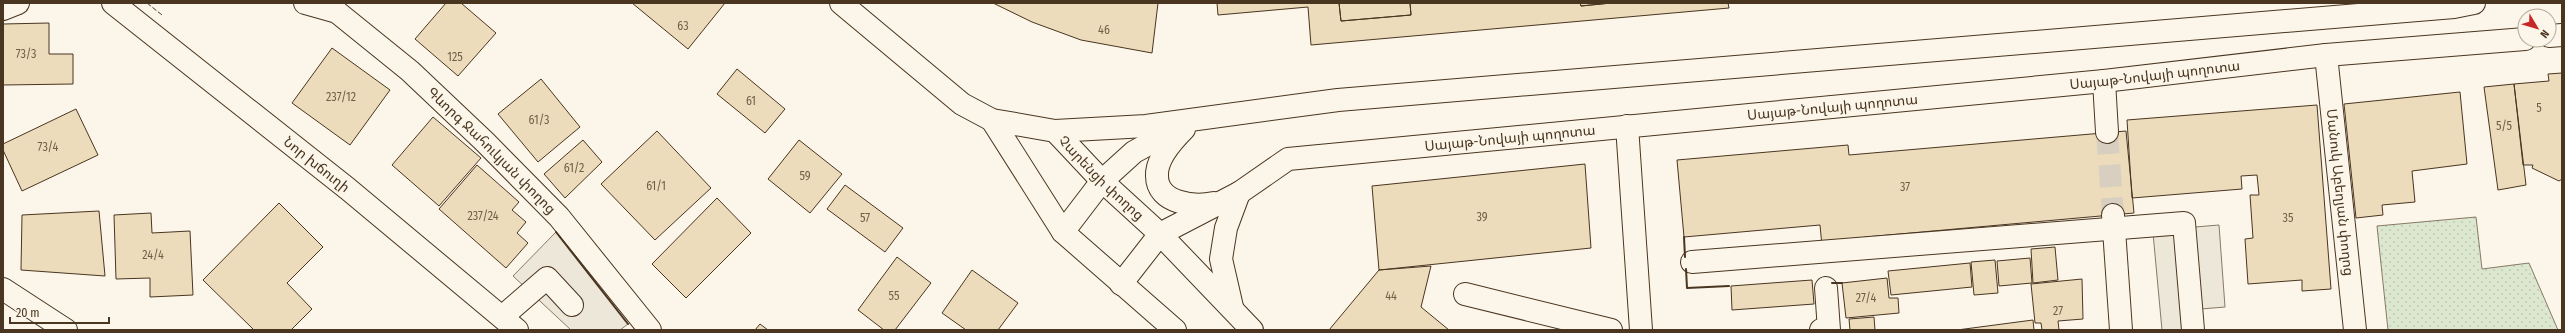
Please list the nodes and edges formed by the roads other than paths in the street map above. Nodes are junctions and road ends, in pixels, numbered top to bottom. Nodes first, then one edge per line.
1 (18, 3) edge
2 (113, 3) edge
3 (305, 3) edge
4 (841, 3) edge
5 (2474, 3) edge
6 (3, 9) edge
7 (2517, 40) edge
8 (2326, 55) junction
9 (2104, 81) junction
10 (1197, 117) junction
11 (992, 120) junction
12 (1628, 126) junction
13 (1055, 131) junction
14 (2107, 132) tunnel mouth
15 (1102, 181) junction
16 (1232, 197) junction
17 (2113, 222) junction
18 (1063, 232) junction
19 (1160, 234) junction
20 (1692, 262) dead end
21 (1121, 284) junction
22 (1826, 288) dead end
23 (3, 289) edge
24 (1465, 294) dead end
25 (572, 305) dead end
26 (1232, 307) junction
27 (510, 324) edge
28 (66, 330) edge
29 (650, 330) edge
30 (1175, 330) edge
31 (1252, 330) edge
32 (1611, 330) edge
33 (1641, 330) edge
34 (1821, 330) edge
35 (1829, 330) edge
36 (2121, 330) edge
37 (2193, 330) edge
38 (2355, 330) edge

1 - 6 main road
2 - 27 main road, Նոր խճուղի
3 - 29 main road, Գևորգ Ջահուկյան փողոց
4 - 11 main road, Չարենցի փողոց
5 - 10 main road
7 - 8 main road, Սայաթ-Նովայի պողոտա
8 - 9 main road, Սայաթ-Նովայի պողոտա
8 - 38 main road, Մանուկ Աբեղյան փողոց
9 - 12 main road, Սայաթ-Նովայի պողոտա
9 - 14 main road
10 - 13 main road
10 - 15 main road
10 - 16 main road
11 - 13 main road, Չարենցի փողոց
11 - 18 main road, Չարենցի փողոց
12 - 16 main road, Սայաթ-Նովայի պողոտա
12 - 33 main road
13 - 15 main road, Չարենցի փողոց
15 - 18 main road
15 - 19 main road, Չարենցի փողոց
16 - 19 main road, Սայաթ-Նովայի պողոտա
16 - 26 main road
17 - 20 main road
17 - 36 main road
17 - 37 main road
18 - 21 main road, Չարենցի փողոց
19 - 21 main road
19 - 26 main road, Չարենցի փողոց
21 - 30 main road, Չարենցի փողոց
22 - 35 main road
23 - 28 main road
24 - 32 main road
25 - 27 main road
26 - 31 main road, Չարենցի փողոց
34 - 35 main road

